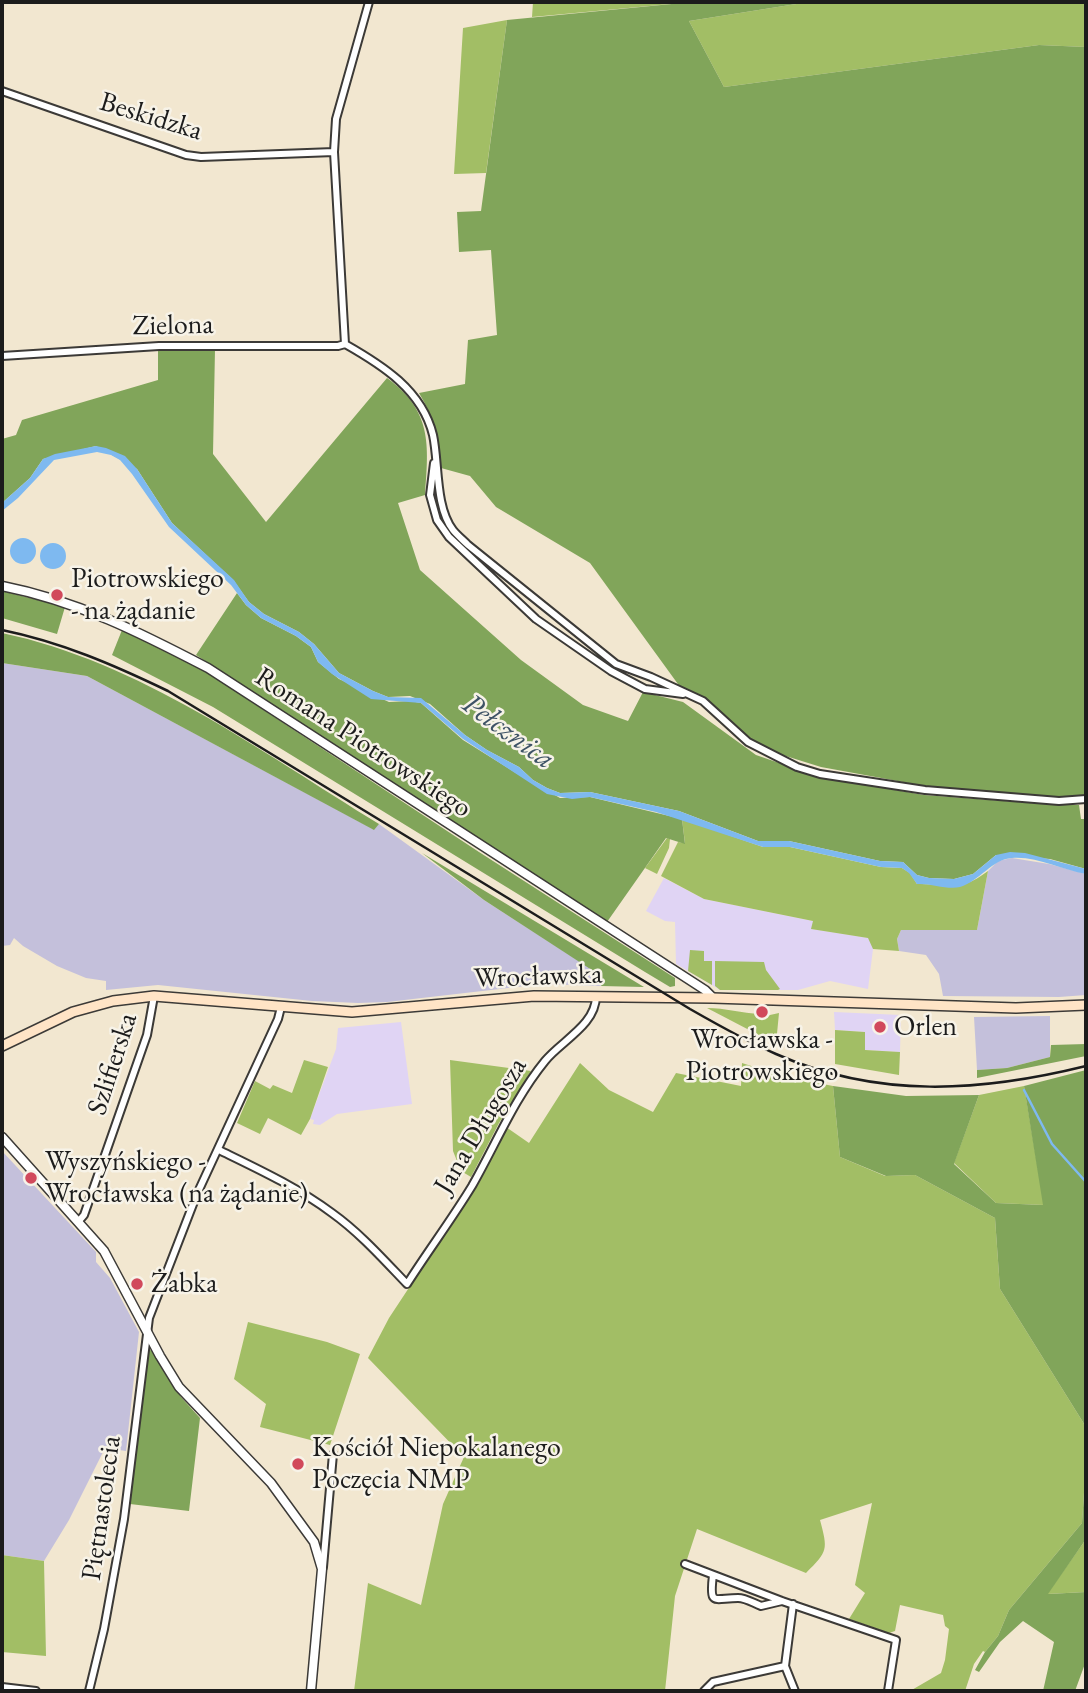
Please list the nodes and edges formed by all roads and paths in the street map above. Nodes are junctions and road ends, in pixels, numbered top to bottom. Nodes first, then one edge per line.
1 (369, 2) edge
2 (2, 91) edge
3 (334, 152) junction
4 (345, 344) junction
5 (2, 356) edge
6 (435, 454) junction
7 (2, 586) edge
8 (690, 695) junction
9 (1086, 799) edge
10 (681, 975) junction
11 (154, 996) junction
12 (596, 996) junction
13 (691, 998) junction
14 (713, 998) junction
15 (1086, 1005) edge
16 (281, 1007) junction
17 (2, 1046) edge
18 (2, 1137) edge
19 (219, 1150) junction
20 (78, 1222) junction
21 (146, 1329) junction
22 (333, 1454) dead end
23 (685, 1564) dead end
24 (322, 1569) junction
25 (713, 1575) junction
26 (782, 1601) junction
27 (793, 1604) junction
28 (785, 1667) junction
29 (2, 1687) edge
30 (36, 1691) edge
31 (89, 1691) edge
32 (311, 1691) edge
33 (704, 1691) edge
34 (795, 1691) edge
35 (888, 1691) edge

1 - 3 street
2 - 3 street, Beskidzka
3 - 4 street
4 - 5 street, Zielona
4 - 6 street
6 - 8 street
6 - 8 street
7 - 10 street, Romana Piotrowskiego
8 - 9 street
10 - 13 street
10 - 14 street, Romana Piotrowskiego
11 - 16 main road, Wrocławska
11 - 17 main road, Wrocławska
11 - 20 street, Szlifierska
12 - 13 main road, Wrocławska
12 - 16 main road, Wrocławska
12 - 19 street, Jana Długosza
13 - 14 main road, Wrocławska
14 - 15 main road, Wrocławska
16 - 19 street, Piętnastolecia
18 - 20 street
19 - 21 street, Piętnastolecia
20 - 21 street
21 - 24 street
21 - 31 street, Piętnastolecia
22 - 24 street
23 - 25 street
24 - 32 street
25 - 26 street
25 - 26 street
26 - 27 street
27 - 28 street
27 - 35 street
28 - 33 street
28 - 34 street
29 - 30 street

